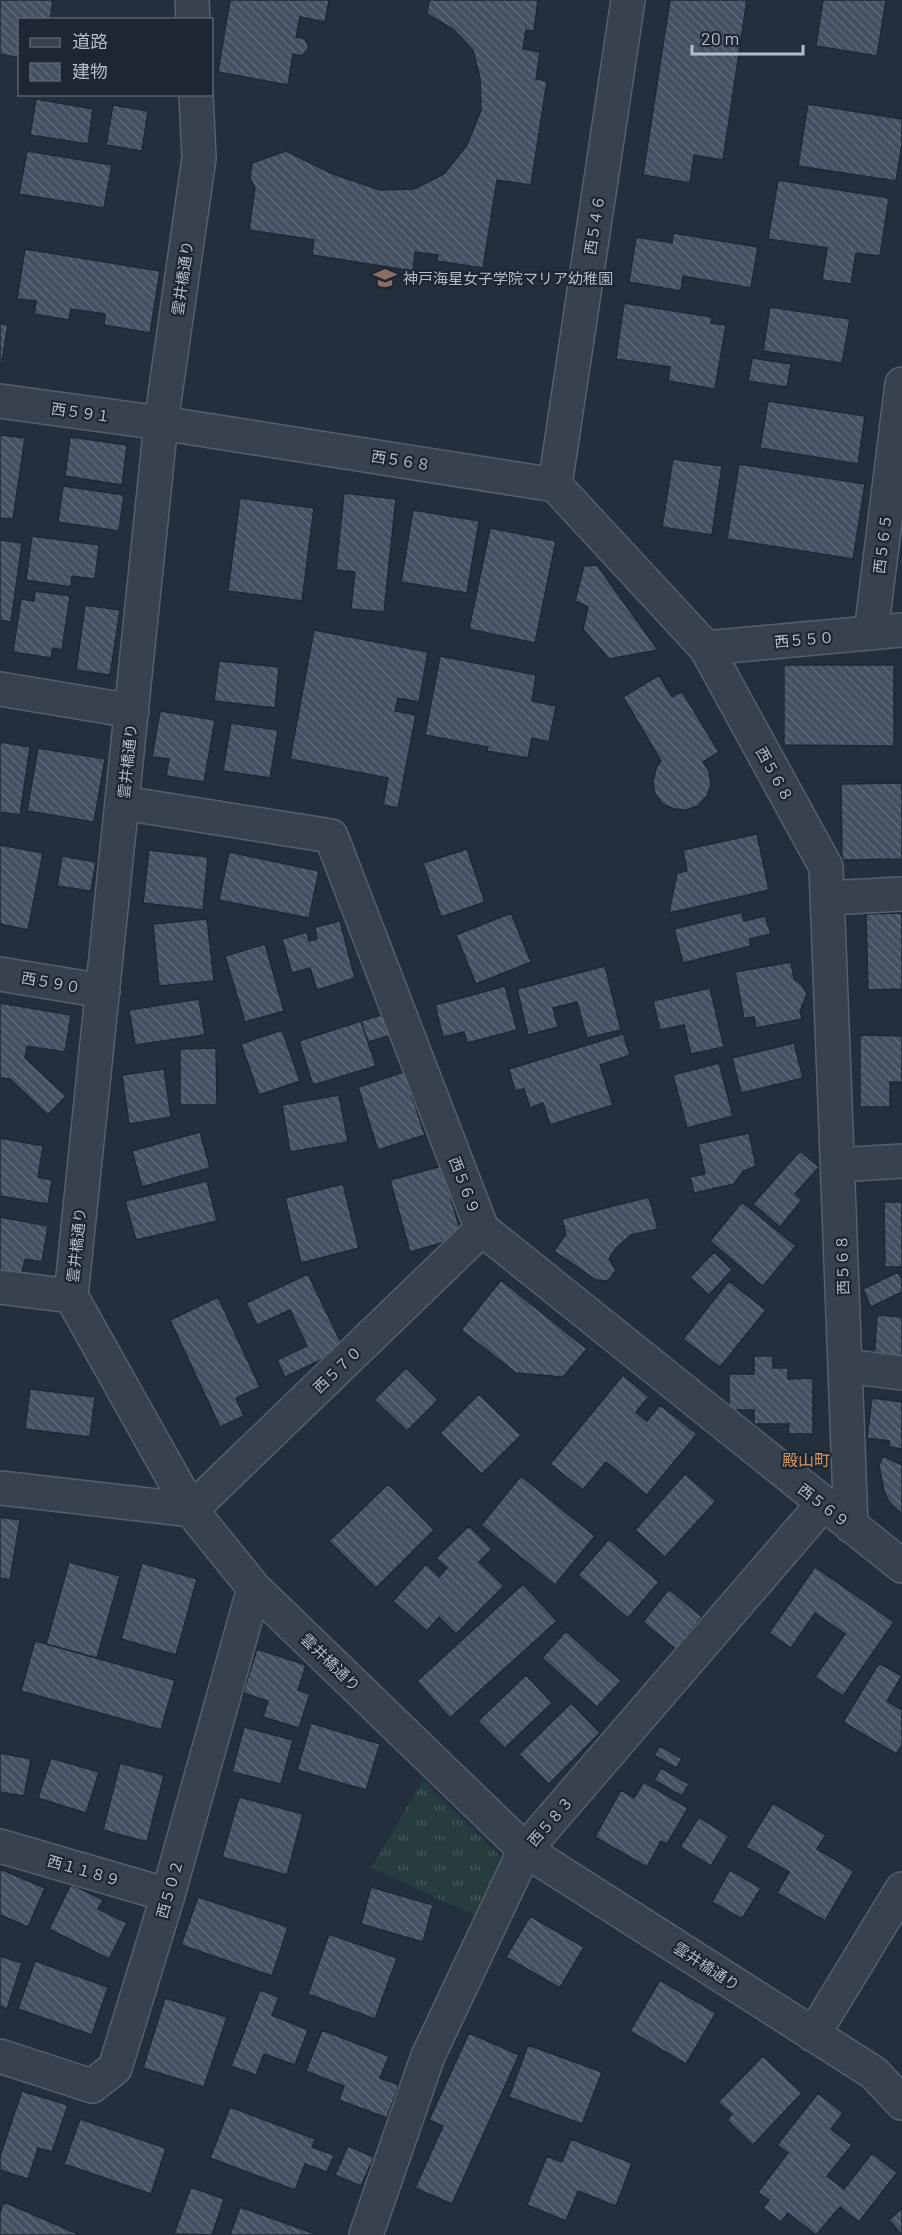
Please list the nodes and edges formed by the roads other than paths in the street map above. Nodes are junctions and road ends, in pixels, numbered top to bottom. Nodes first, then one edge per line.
1 (192, 0) edge
2 (628, 0) edge
3 (193, 18) edge
4 (196, 96) edge
5 (902, 384) edge
6 (0, 401) edge
7 (161, 423) junction
8 (555, 485) junction
9 (886, 631) edge
10 (706, 648) junction
11 (0, 689) edge
12 (132, 711) junction
13 (123, 802) junction
14 (902, 894) edge
15 (828, 898) junction
16 (0, 974) edge
17 (103, 991) junction
18 (902, 1161) edge
19 (838, 1165) junction
20 (482, 1229) junction
21 (0, 1287) edge
22 (71, 1296) junction
23 (845, 1366) junction
24 (902, 1373) edge
25 (0, 1488) edge
26 (823, 1504) junction
27 (191, 1510) junction
28 (851, 1526) junction
29 (902, 1566) edge
30 (254, 1588) junction
31 (0, 1846) edge
32 (525, 1850) junction
33 (902, 1889) edge
34 (168, 1895) junction
35 (813, 2034) junction
36 (0, 2056) edge
37 (902, 2103) edge
38 (366, 2235) edge

1 - 3 street
2 - 8 street, 西５４６
4 - 7 street, 雲井橋通り
5 - 9 street, 西５６５
6 - 7 street, 西５９１
7 - 8 street, 西５６８
7 - 12 street, 雲井橋通り
8 - 10 street, 西５６８
9 - 10 street, 西５５０
10 - 15 street, 西５６８
11 - 12 street
12 - 13 street, 雲井橋通り
13 - 17 street, 雲井橋通り
13 - 20 street, 西５６９
14 - 15 street
15 - 19 street, 西５６８
16 - 17 street, 西５９０
17 - 22 street, 雲井橋通り
18 - 19 street
19 - 23 street, 西５６８
20 - 26 street, 西５６９
20 - 27 street, 西５７０
21 - 22 street
22 - 27 street, 雲井橋通り
23 - 24 street
23 - 28 street, 西５６８
25 - 27 street
26 - 28 street, 西５６９
26 - 32 street, 西５８３
27 - 30 street, 雲井橋通り
28 - 29 street, 西５６９
30 - 32 street, 雲井橋通り
30 - 34 street, 西５０２
31 - 34 street, 西１１８９
32 - 35 street, 雲井橋通り
32 - 38 street, 西５８３
33 - 35 street
34 - 36 street, 西５０２
35 - 37 street, 雲井橋通り

